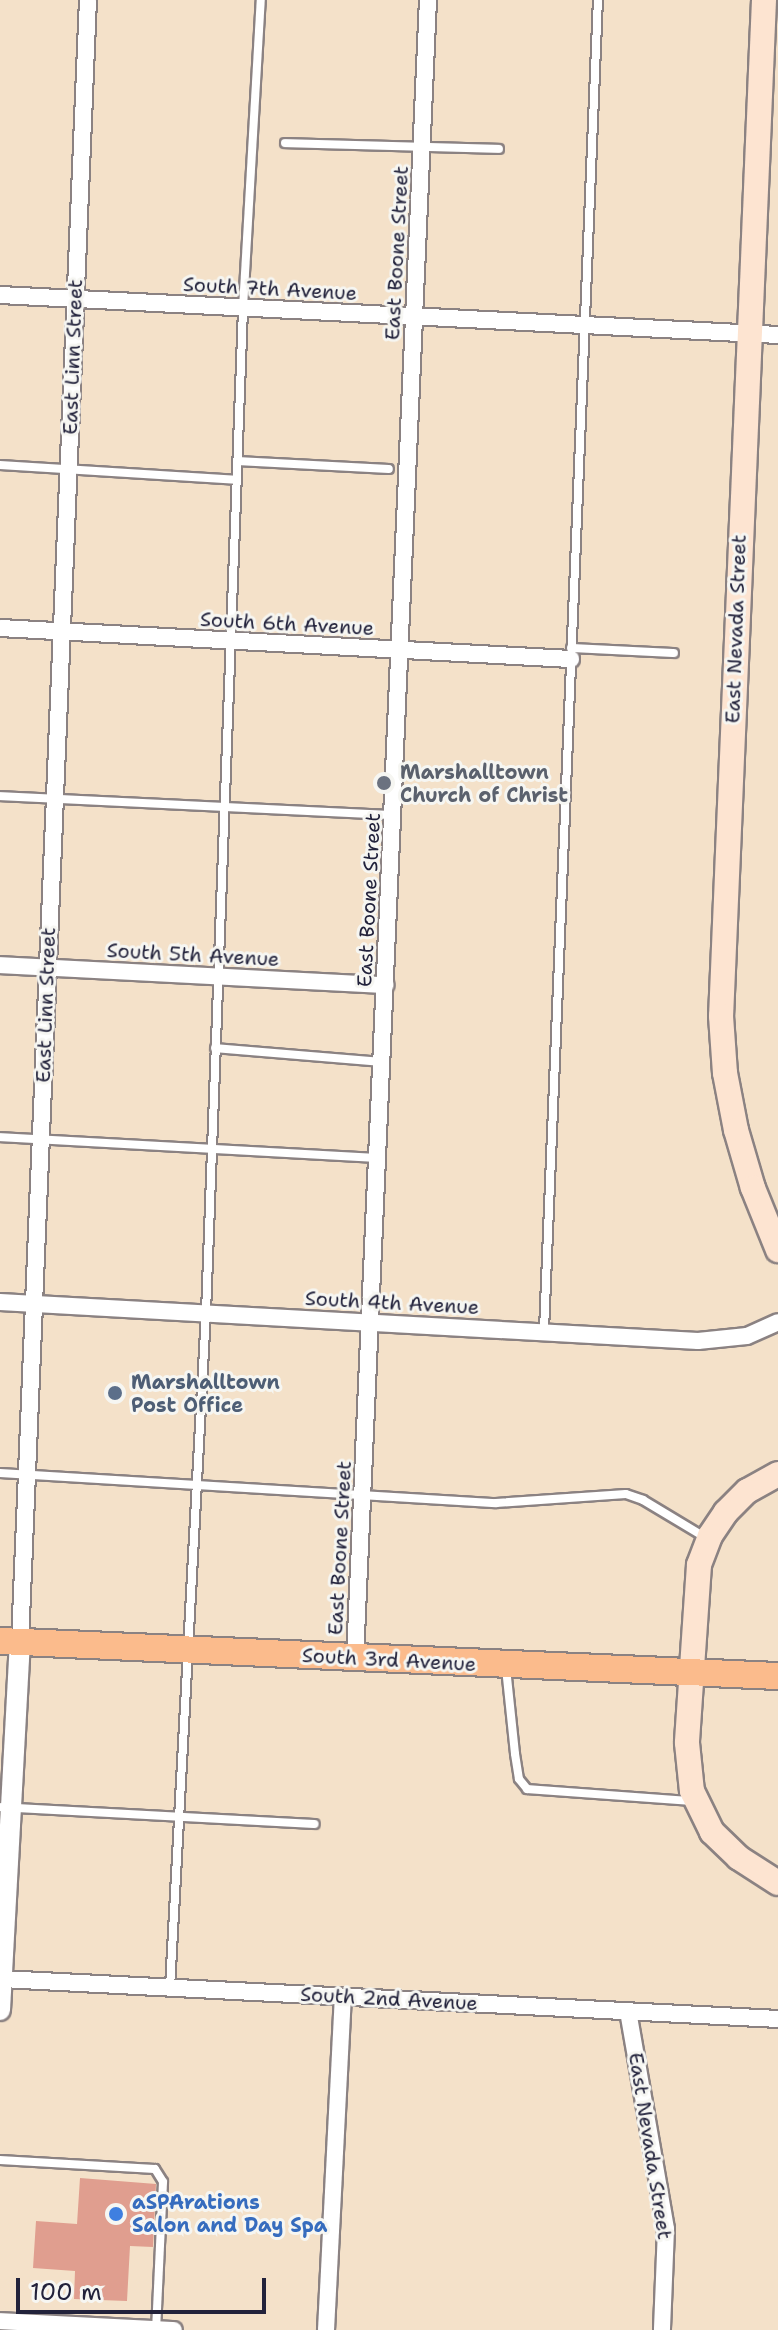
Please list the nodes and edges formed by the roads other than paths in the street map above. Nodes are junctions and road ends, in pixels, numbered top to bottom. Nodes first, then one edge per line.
1 (88, 0) edge
2 (261, 0) edge
3 (428, 0) edge
4 (598, 0) edge
5 (764, 0) edge
6 (285, 143) dead end
7 (422, 149) junction
8 (499, 149) dead end
9 (0, 295) edge
10 (76, 299) junction
11 (243, 308) junction
12 (414, 316) junction
13 (585, 325) junction
14 (749, 333) junction
15 (778, 335) edge
16 (237, 461) junction
17 (0, 465) edge
18 (69, 469) junction
19 (389, 469) dead end
20 (236, 480) junction
21 (0, 628) edge
22 (62, 631) junction
23 (230, 641) junction
24 (400, 651) junction
25 (571, 653) junction
26 (674, 653) dead end
27 (0, 796) edge
28 (55, 799) junction
29 (224, 807) junction
30 (392, 815) junction
31 (0, 965) edge
32 (48, 967) junction
33 (218, 976) junction
34 (385, 985) junction
35 (215, 1048) junction
36 (381, 1062) junction
37 (0, 1137) edge
38 (41, 1139) junction
39 (212, 1149) junction
40 (377, 1158) junction
41 (778, 1250) edge
42 (0, 1302) edge
43 (34, 1304) junction
44 (206, 1313) junction
45 (370, 1321) junction
46 (778, 1322) edge
47 (544, 1331) junction
48 (0, 1473) edge
49 (27, 1474) junction
50 (778, 1474) edge
51 (197, 1483) junction
52 (363, 1492) junction
53 (708, 1540) junction
54 (10, 1641) edge
55 (188, 1650) junction
56 (355, 1658) junction
57 (506, 1665) junction
58 (690, 1672) junction
59 (778, 1676) edge
60 (697, 1802) junction
61 (5, 1807) edge
62 (181, 1816) junction
63 (315, 1824) dead end
64 (778, 1883) edge
65 (1, 1979) edge
66 (170, 1988) junction
67 (343, 1997) junction
68 (0, 2010) edge
69 (628, 2011) junction
70 (778, 2019) edge
71 (0, 2160) edge
72 (0, 2321) edge
73 (156, 2329) edge
74 (174, 2330) edge
75 (326, 2330) edge
76 (662, 2330) edge

1 - 10 street, East Linn Street
2 - 11 lane
3 - 7 street, East Boone Street
4 - 13 lane
5 - 14 main road, East Nevada Street
6 - 7 lane
7 - 8 lane
7 - 12 street, East Boone Street
9 - 10 street, South 7th Avenue
10 - 11 street, South 7th Avenue
10 - 18 street, East Linn Street
11 - 12 street, South 7th Avenue
11 - 16 lane
12 - 13 street, South 7th Avenue
12 - 24 street, East Boone Street
13 - 14 street, South 7th Avenue
13 - 25 lane
14 - 15 street, South 7th Avenue
14 - 41 main road, East Nevada Street
16 - 19 lane
16 - 20 lane
17 - 18 lane
18 - 20 lane
18 - 22 street, East Linn Street
20 - 23 lane
21 - 22 street, South 6th Avenue
22 - 23 street, South 6th Avenue
22 - 28 street, East Linn Street
23 - 24 street, South 6th Avenue
23 - 29 lane
24 - 25 street, South 6th Avenue
24 - 30 street, East Boone Street
25 - 26 lane
25 - 47 lane
27 - 28 lane
28 - 29 lane
28 - 32 street, East Linn Street
29 - 30 lane
29 - 33 lane
30 - 34 street, East Boone Street
31 - 32 street, South 5th Avenue
32 - 33 street, South 5th Avenue
32 - 38 street, East Linn Street
33 - 34 street, South 5th Avenue
33 - 35 lane
34 - 36 street, East Boone Street
35 - 36 lane
35 - 39 lane
36 - 40 street, East Boone Street
37 - 38 lane
38 - 39 lane
38 - 43 street, East Linn Street
39 - 40 lane
39 - 44 lane
40 - 45 street, East Boone Street
42 - 43 street, South 4th Avenue
43 - 44 street, South 4th Avenue
43 - 49 street, East Linn Street
44 - 45 street, South 4th Avenue
44 - 51 lane
45 - 47 street, South 4th Avenue
45 - 52 street, East Boone Street
46 - 47 street, South 4th Avenue
48 - 49 lane
49 - 51 lane
49 - 54 street, East Linn Street
50 - 53 main road
51 - 52 lane
51 - 55 lane
52 - 53 lane
52 - 56 street, East Boone Street
53 - 58 main road
54 - 55 main road, South 3rd Avenue
54 - 61 street, East Linn Street
55 - 56 main road, South 3rd Avenue
55 - 62 lane
56 - 57 main road, South 3rd Avenue
57 - 58 main road, South 3rd Avenue
57 - 60 lane
58 - 59 main road, South 3rd Avenue
58 - 60 main road
60 - 64 main road
61 - 62 lane
61 - 65 street, East Linn Street
62 - 63 lane
62 - 66 lane
65 - 66 street, South 2nd Avenue
65 - 68 street, East Linn Street
66 - 67 street, South 2nd Avenue
67 - 69 street, South 2nd Avenue
67 - 75 street
69 - 70 street, South 2nd Avenue
69 - 76 street, East Nevada Street
71 - 73 lane
72 - 73 street
73 - 74 street

